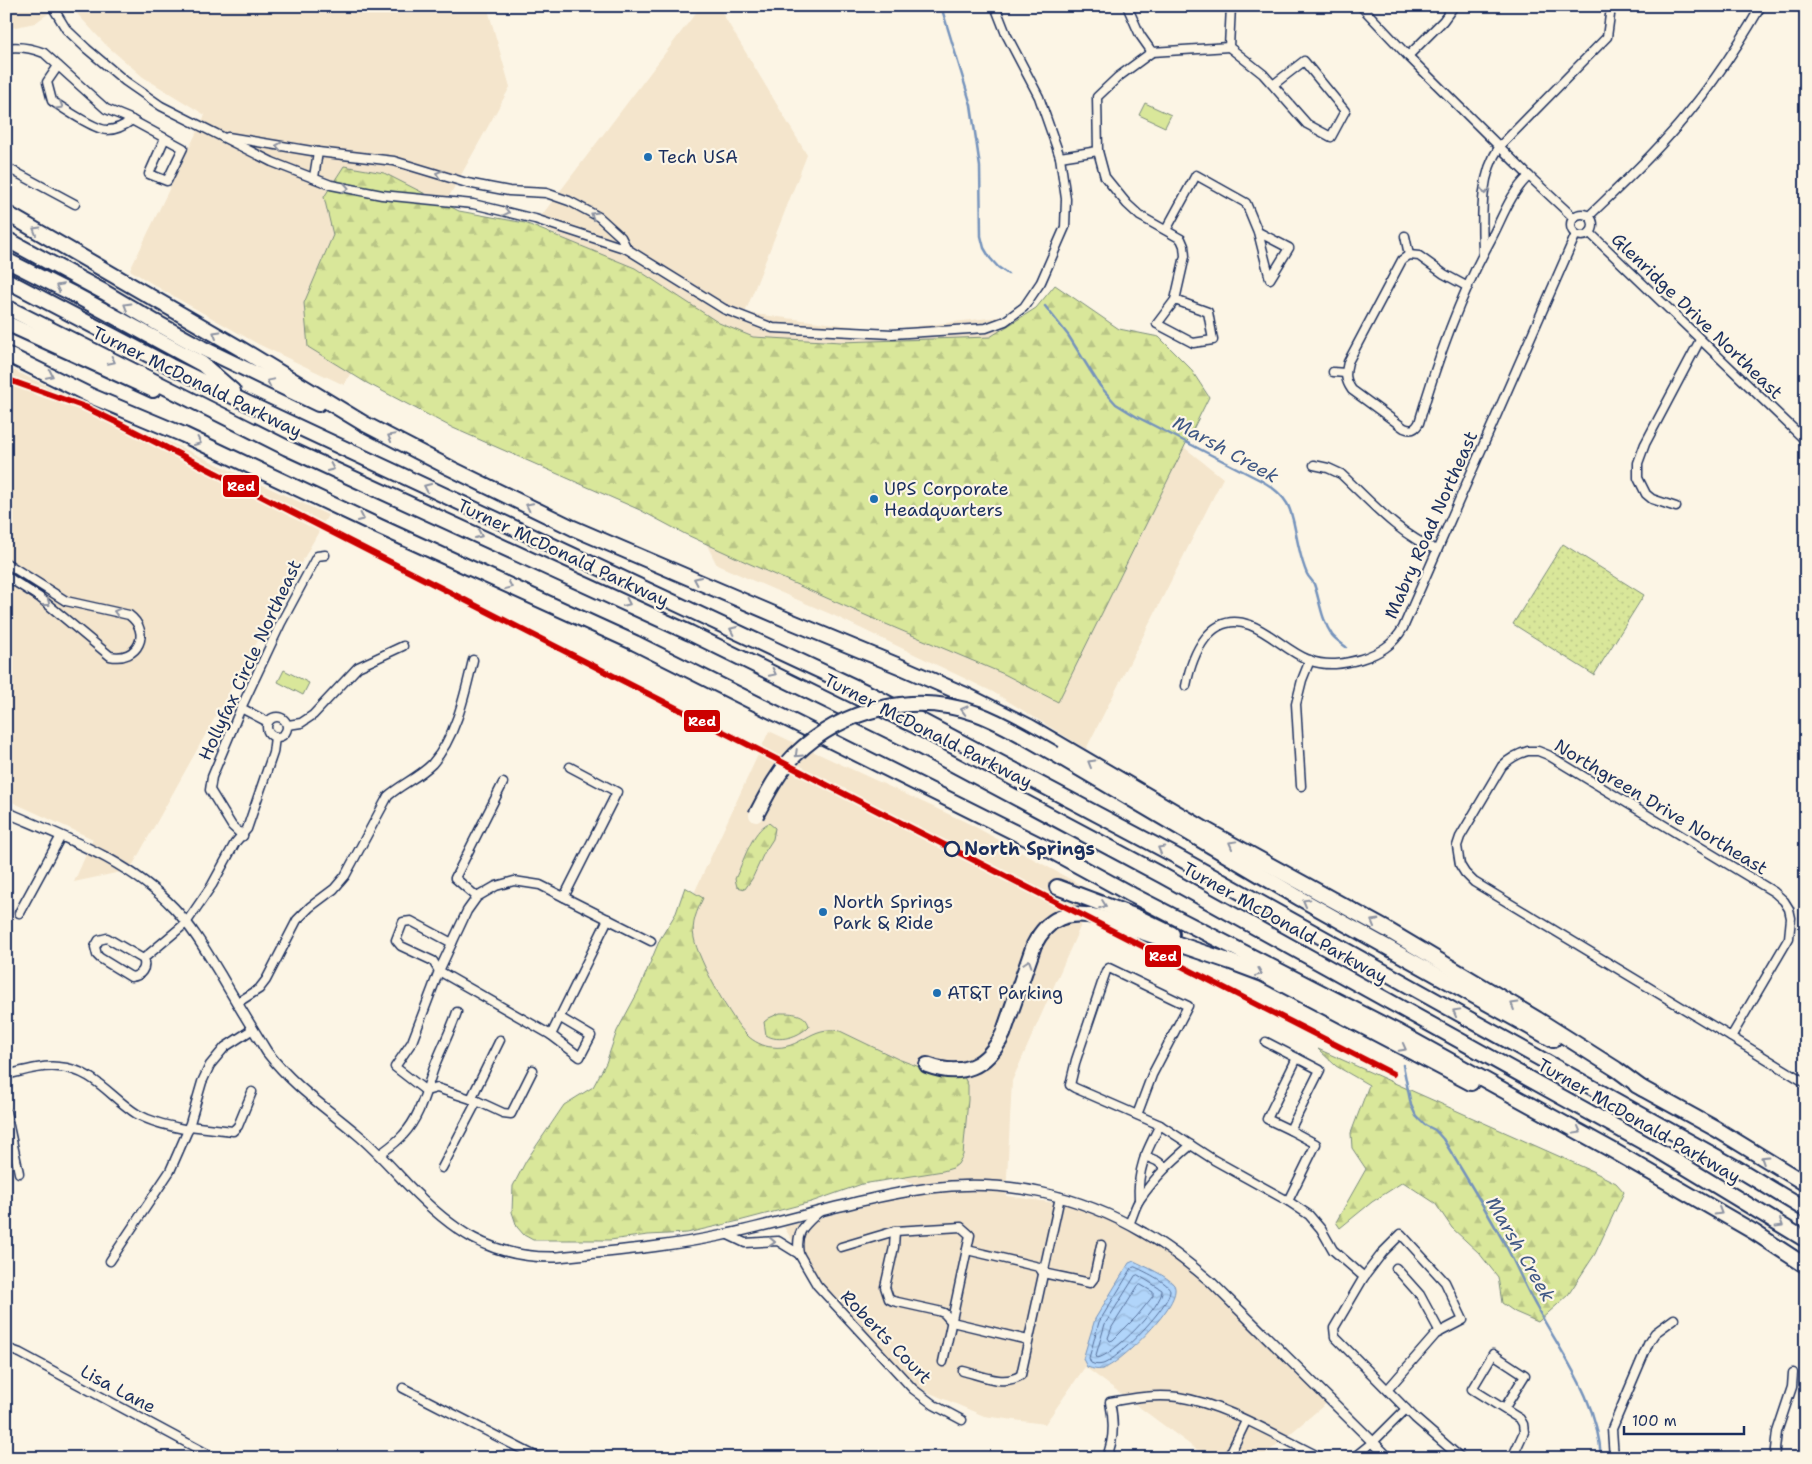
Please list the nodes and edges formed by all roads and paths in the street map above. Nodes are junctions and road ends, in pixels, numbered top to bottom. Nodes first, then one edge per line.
1 (52, 6) edge
2 (995, 6) edge
3 (1127, 6) edge
4 (1231, 6) edge
5 (1361, 6) edge
6 (1454, 6) edge
7 (1761, 6) edge
8 (1610, 15) dead end
9 (1229, 47) junction
10 (6, 48) edge
11 (1152, 52) junction
12 (1408, 56) junction
13 (58, 66) junction
14 (1274, 85) junction
15 (132, 120) junction
16 (220, 136) junction
17 (165, 138) junction
18 (1500, 146) junction
19 (1098, 150) junction
20 (318, 152) junction
21 (1060, 157) junction
22 (6, 168) edge
23 (1529, 176) junction
24 (314, 178) junction
25 (74, 204) dead end
26 (6, 213) edge
27 (1589, 216) junction
28 (1574, 218) junction
29 (1166, 230) junction
30 (1258, 232) junction
31 (1590, 233) junction
32 (1576, 234) junction
33 (1405, 236) dead end
34 (6, 239) edge
35 (627, 250) junction
36 (1483, 252) junction
37 (1409, 255) junction
38 (6, 260) edge
39 (6, 280) edge
40 (1468, 287) junction
41 (1175, 300) junction
42 (6, 307) edge
43 (6, 323) edge
44 (1700, 340) junction
45 (6, 354) edge
46 (1333, 372) dead end
47 (1345, 373) junction
48 (249, 404) junction
49 (363, 422) junction
50 (1806, 441) edge
51 (287, 448) junction
52 (1314, 465) dead end
53 (1676, 507) dead end
54 (1437, 550) junction
55 (325, 555) dead end
56 (6, 563) edge
57 (6, 576) edge
58 (404, 646) dead end
59 (473, 660) dead end
60 (1310, 660) junction
61 (1186, 686) dead end
62 (241, 708) junction
63 (268, 722) junction
64 (288, 725) junction
65 (275, 737) junction
66 (570, 768) dead end
67 (503, 783) dead end
68 (1301, 786) dead end
69 (6, 812) edge
70 (756, 815) dead end
71 (61, 836) junction
72 (242, 836) junction
73 (1057, 887) dead end
74 (477, 897) junction
75 (564, 897) junction
76 (20, 913) dead end
77 (608, 919) junction
78 (186, 923) junction
79 (651, 941) dead end
80 (452, 943) junction
81 (143, 958) junction
82 (1231, 962) junction
83 (439, 971) junction
84 (237, 1003) junction
85 (457, 1012) dead end
86 (559, 1018) junction
87 (253, 1029) junction
88 (551, 1035) junction
89 (1731, 1037) junction
90 (500, 1040) dead end
91 (1266, 1042) dead end
92 (1297, 1058) junction
93 (927, 1065) dead end
94 (533, 1070) dead end
95 (6, 1075) edge
96 (1806, 1083) edge
97 (1643, 1089) junction
98 (426, 1091) junction
99 (252, 1092) dead end
100 (474, 1100) junction
101 (6, 1112) edge
102 (1137, 1115) junction
103 (1556, 1119) junction
104 (1160, 1125) junction
105 (189, 1128) junction
106 (1290, 1130) junction
107 (1191, 1145) junction
108 (379, 1155) junction
109 (1145, 1156) junction
110 (1165, 1167) junction
111 (442, 1168) dead end
112 (19, 1173) dead end
113 (1139, 1176) junction
114 (1153, 1181) junction
115 (1806, 1184) edge
116 (1060, 1197) junction
117 (1140, 1200) junction
118 (1288, 1201) junction
119 (1806, 1210) edge
120 (820, 1211) junction
121 (1129, 1224) junction
122 (895, 1231) junction
123 (726, 1234) junction
124 (1806, 1240) edge
125 (1101, 1245) dead end
126 (841, 1247) dead end
127 (967, 1250) junction
128 (799, 1254) junction
129 (110, 1261) dead end
130 (1806, 1266) edge
131 (1396, 1268) dead end
132 (1043, 1273) junction
133 (1364, 1277) junction
134 (1674, 1319) dead end
135 (952, 1322) junction
136 (1440, 1332) junction
137 (1028, 1340) junction
138 (6, 1348) edge
139 (943, 1362) dead end
140 (963, 1371) dead end
141 (1793, 1373) dead end
142 (403, 1388) dead end
143 (1388, 1389) junction
144 (1406, 1409) junction
145 (1504, 1409) junction
146 (962, 1420) dead end
147 (1246, 1421) junction
148 (1373, 1442) junction
149 (215, 1458) edge
150 (539, 1458) edge
151 (1106, 1458) edge
152 (1228, 1458) edge
153 (1322, 1458) edge
154 (1353, 1458) edge
155 (1389, 1458) edge
156 (1462, 1458) edge
157 (1512, 1458) edge
158 (1614, 1458) edge
159 (1774, 1458) edge

1 - 16 street
2 - 21 street
3 - 11 street
4 - 9 street
5 - 12 street
6 - 12 street
7 - 27 street
8 - 18 street
9 - 11 street
9 - 14 street
10 - 13 street
11 - 19 street
12 - 18 street
13 - 15 street
13 -> 15 street
14 - 14 street
15 - 17 street
20 -> 16 street
16 - 24 street
17 - 17 street
18 - 23 street
18 -> 36 street
19 - 21 street
19 - 29 street
20 - 24 street
35 -> 20 street
21 - 35 street
22 - 25 street
23 - 28 street
23 - 36 street
24 -> 35 street
49 -> 26 highway
27 - 28 street
27 - 31 street
28 - 32 street
29 - 30 street
29 - 41 street
30 - 30 street
31 - 32 street
31 - 44 street, Glenridge Drive Northeast
32 - 54 street, Mabry Road Northeast
33 - 37 street
49 -> 34 highway
36 - 40 street
37 - 40 street
37 - 47 street
48 -> 38 highway
39 - 48 highway, Turner McDonald Parkway
40 - 47 street
41 - 41 street
42 -> 51 highway, Turner McDonald Parkway
43 - 51 highway
44 - 50 street, Glenridge Drive Northeast
44 - 53 street
45 -> 103 highway
46 - 47 street
119 -> 48 highway, Turner McDonald Parkway
97 -> 49 highway
51 -> 124 highway, Turner McDonald Parkway
52 - 54 street
54 - 60 street, Mabry Road Northeast
55 - 62 street, Hollyfax Circle Northeast
57 -> 56 street
58 - 64 street
59 - 84 street
60 - 61 street, Mabry Road Northeast
60 - 68 street
62 - 63 street
62 - 72 street, Hollyfax Circle Northeast
63 - 64 street
63 - 65 street
64 - 65 street
65 - 72 street
66 - 75 street
67 - 74 street
69 - 71 street
97 -> 70 highway, bridge
71 - 76 street
71 - 78 street
72 - 78 street
73 -> 82 highway
74 - 75 street
74 - 80 street
75 - 77 street
77 - 79 street
77 - 86 street
78 - 81 street
78 - 84 street
80 - 83 street
80 - 83 street
81 - 81 street
93 -> 82 highway
82 -> 103 highway
83 - 88 street
83 - 98 street
84 - 87 street
85 - 98 street
86 - 88 street
86 - 88 street
87 - 105 street
87 - 108 street
89 - 89 street, Northgreen Drive Northeast
89 - 96 street, Northgreen Drive Northeast
90 - 100 street
91 - 92 street
92 - 106 street
92 - 106 street
94 - 100 street
95 - 105 street
115 -> 97 highway
98 - 100 street
98 - 108 street
99 - 105 street
100 - 111 street
101 - 112 street
102 - 102 street
102 - 104 street
103 -> 130 highway
104 - 107 street
104 - 109 street
105 - 129 street
106 - 118 street
107 - 110 street
107 - 118 street
108 - 123 street
109 - 110 street
109 - 113 street
110 - 114 street
113 - 114 street
113 - 117 street
114 - 117 street
116 - 120 street
116 - 121 street
116 - 132 street
117 - 121 street
118 - 133 street
120 - 123 street
120 - 128 street
121 - 148 street
122 - 126 street
122 - 127 street
122 - 135 street
123 -> 128 street
125 - 132 street
127 - 132 street
127 - 135 street
128 - 146 street, Roberts Court
131 - 136 street
132 - 137 street
133 - 136 street
133 - 143 street
134 - 158 street
135 - 137 street
135 - 139 street
136 - 143 street
137 - 140 street
138 - 149 street, Lisa Lane
141 - 159 street
142 - 150 street
143 - 144 street
144 - 148 street
144 - 156 street
145 - 145 street
145 - 157 street
147 - 151 street
147 - 152 street
147 - 153 street
148 - 154 street
148 - 155 street

